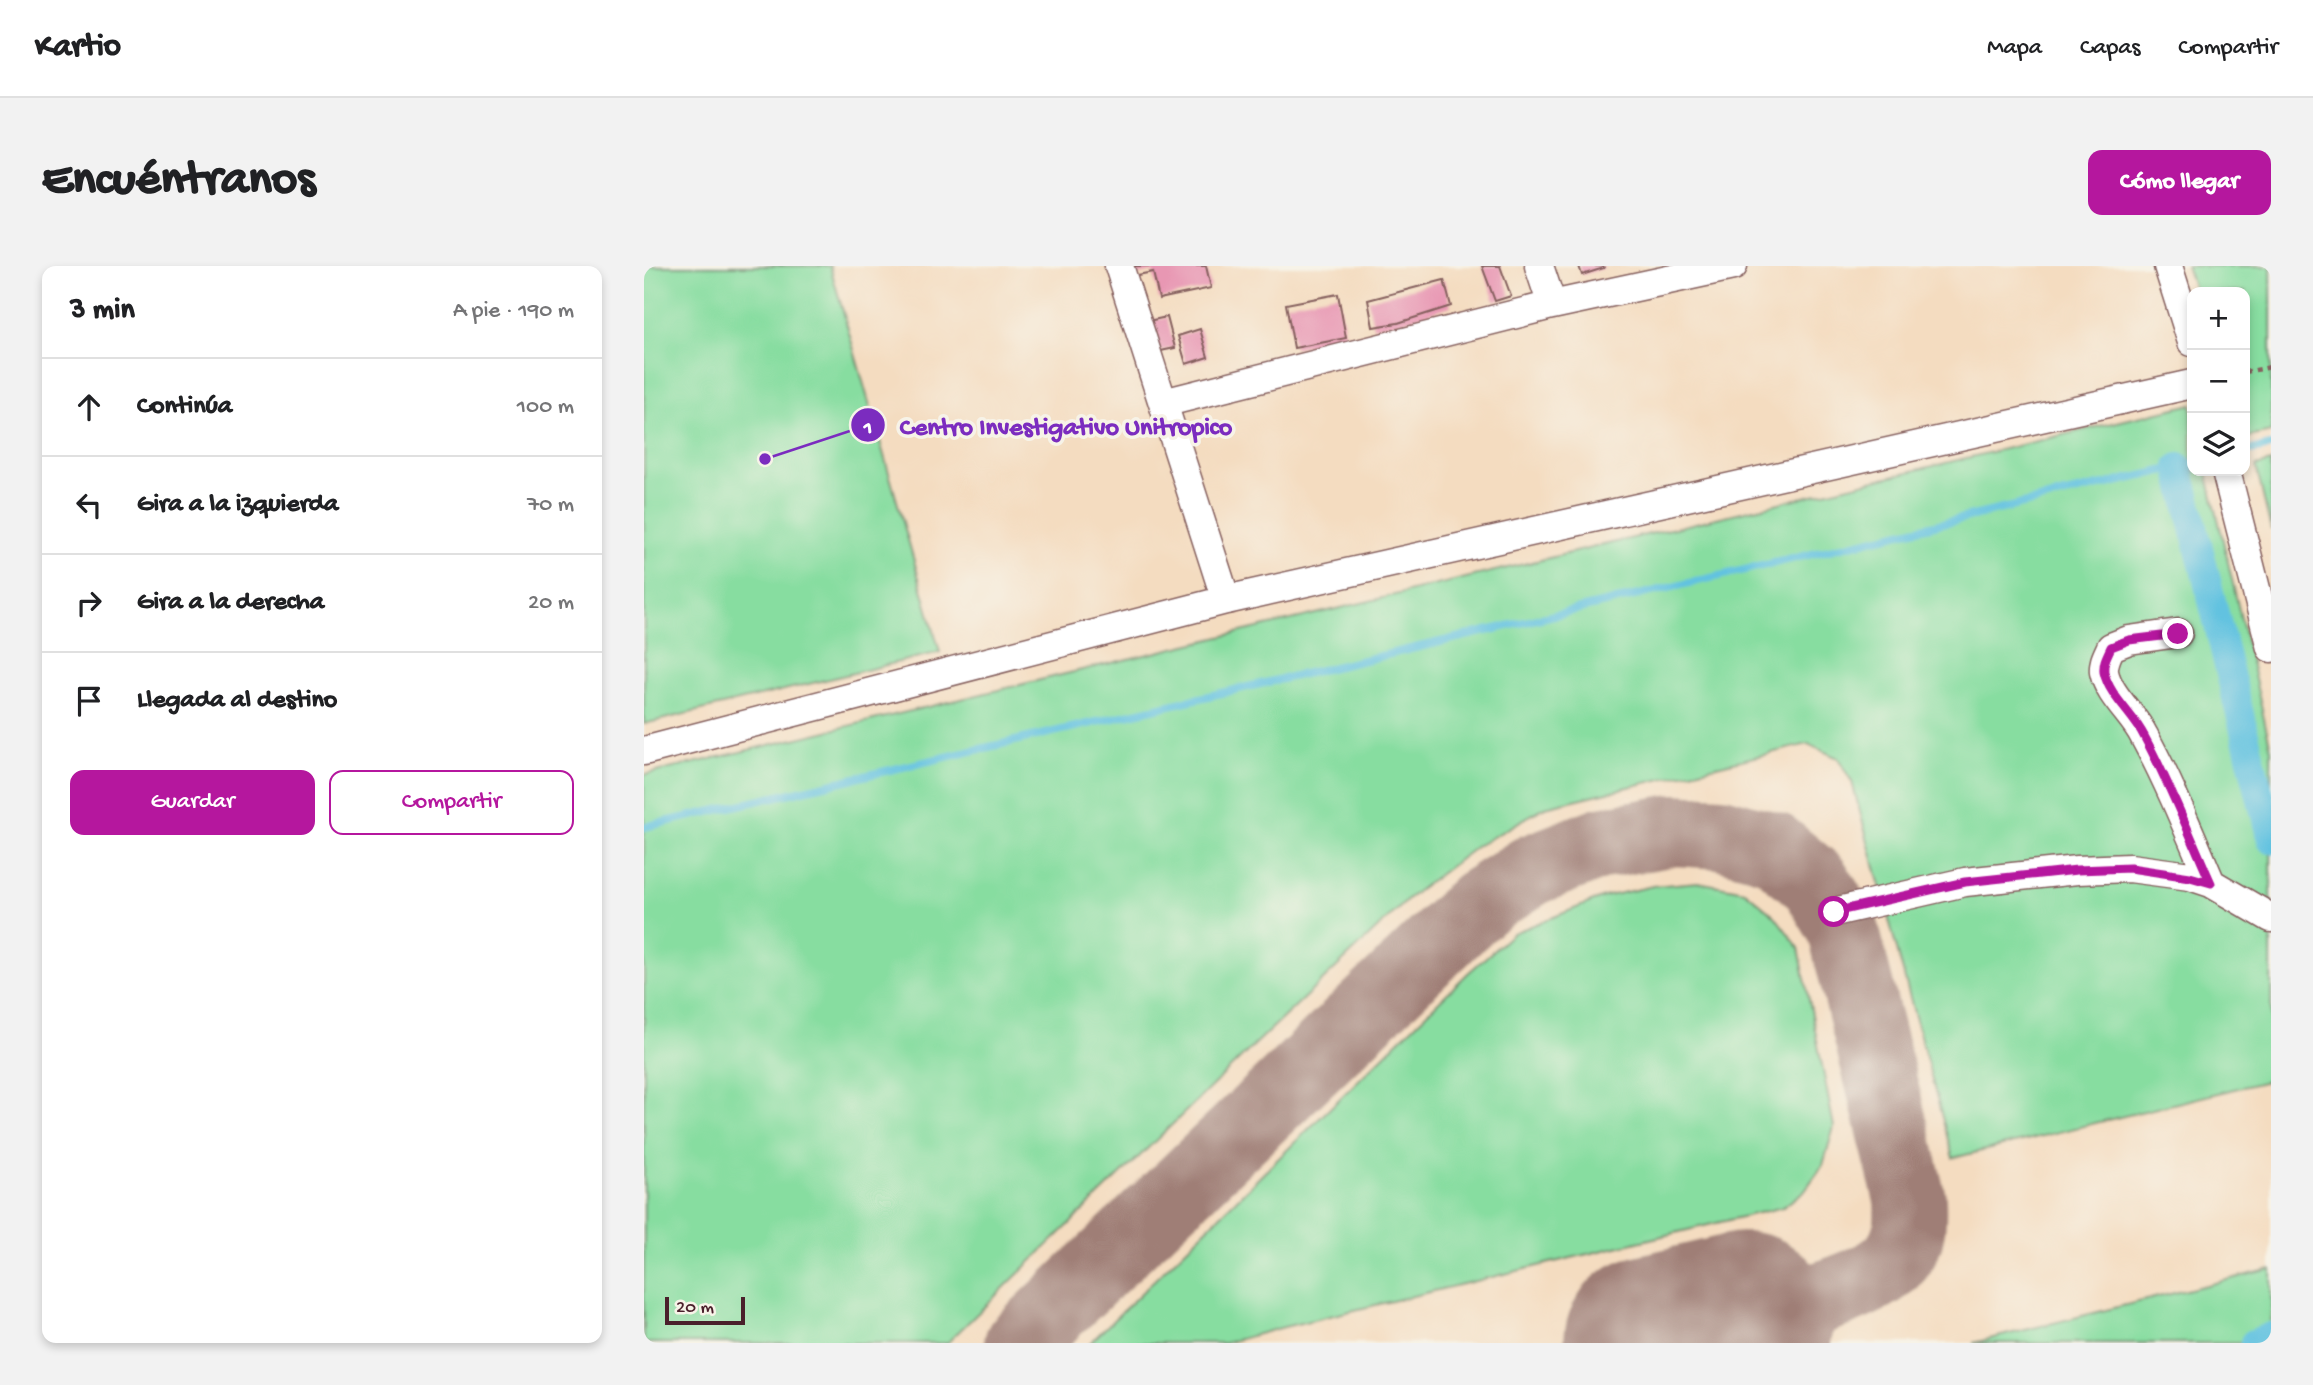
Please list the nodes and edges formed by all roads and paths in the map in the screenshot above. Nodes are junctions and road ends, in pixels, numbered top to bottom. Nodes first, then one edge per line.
1 (1119, 266) edge
2 (1539, 266) edge
3 (1733, 266) edge
4 (2165, 268) edge
5 (1552, 305) junction
6 (2187, 328) edge
7 (2271, 367) edge
8 (2250, 371) edge
9 (2187, 385) edge
10 (1163, 403) junction
11 (2228, 476) edge
12 (1226, 600) junction
13 (2178, 634) dead end
14 (2271, 648) edge
15 (644, 751) edge
16 (2211, 883) junction
17 (1834, 912) dead end
18 (2271, 918) edge

1 - 10 street
2 - 5 street
3 - 5 street
4 - 6 street
5 - 10 street
7 - 8 path
9 - 12 street
10 - 12 street
11 - 14 street
12 - 15 street
13 - 16 street
16 - 17 street
16 - 18 street

